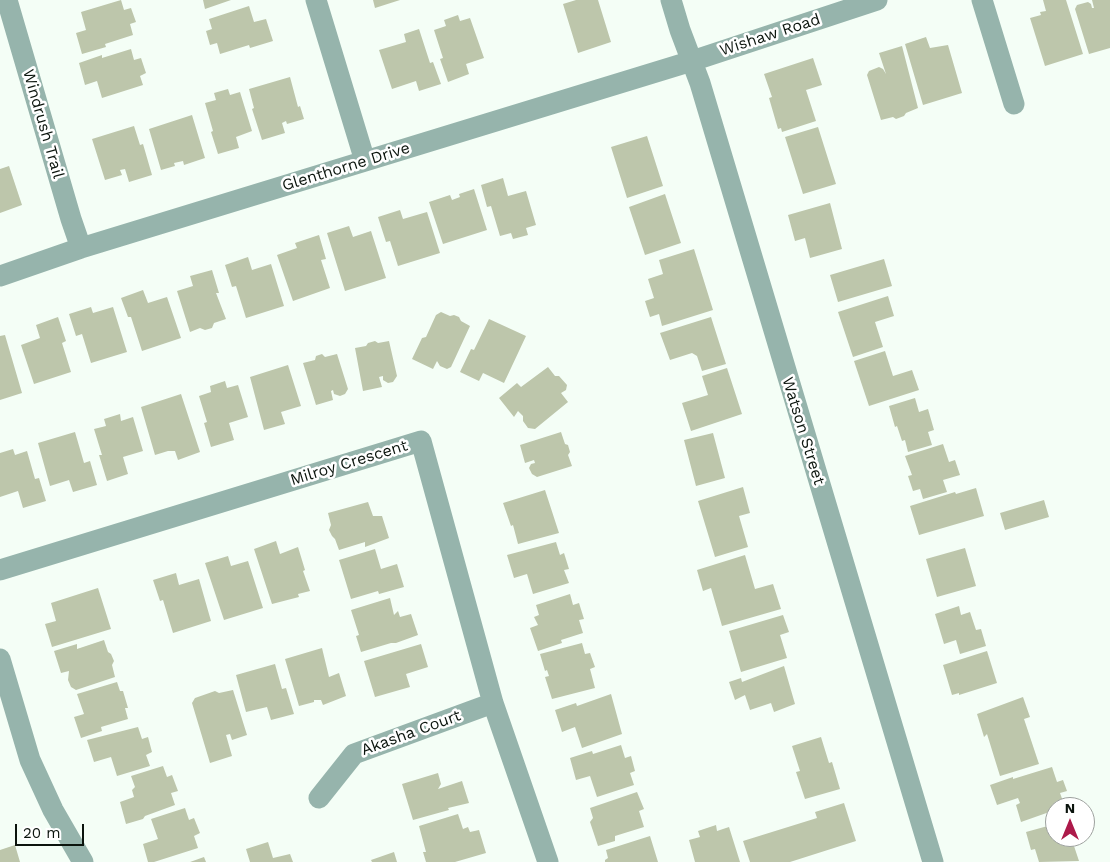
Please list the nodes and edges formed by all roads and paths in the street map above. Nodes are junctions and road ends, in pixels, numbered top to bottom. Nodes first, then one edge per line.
1 (7, 0) edge
2 (316, 0) edge
3 (671, 0) edge
4 (877, 0) edge
5 (982, 0) edge
6 (692, 61) junction
7 (1014, 104) dead end
8 (365, 162) junction
9 (81, 248) junction
10 (0, 276) edge
11 (0, 570) edge
12 (0, 659) edge
13 (493, 702) junction
14 (319, 798) dead end
15 (83, 862) edge
16 (548, 862) edge
17 (933, 862) edge

1 - 9 street, Windrush Trail
2 - 8 street
3 - 6 street, Watson Street
4 - 6 street, Wishaw Road
5 - 7 street
6 - 8 street, Glenthorne Drive
6 - 17 street, Watson Street
8 - 9 street, Glenthorne Drive
9 - 10 street, Glenthorne Drive
11 - 13 street, Milroy Crescent
12 - 15 street
13 - 14 street, Akasha Court
13 - 16 street, Milroy Crescent

